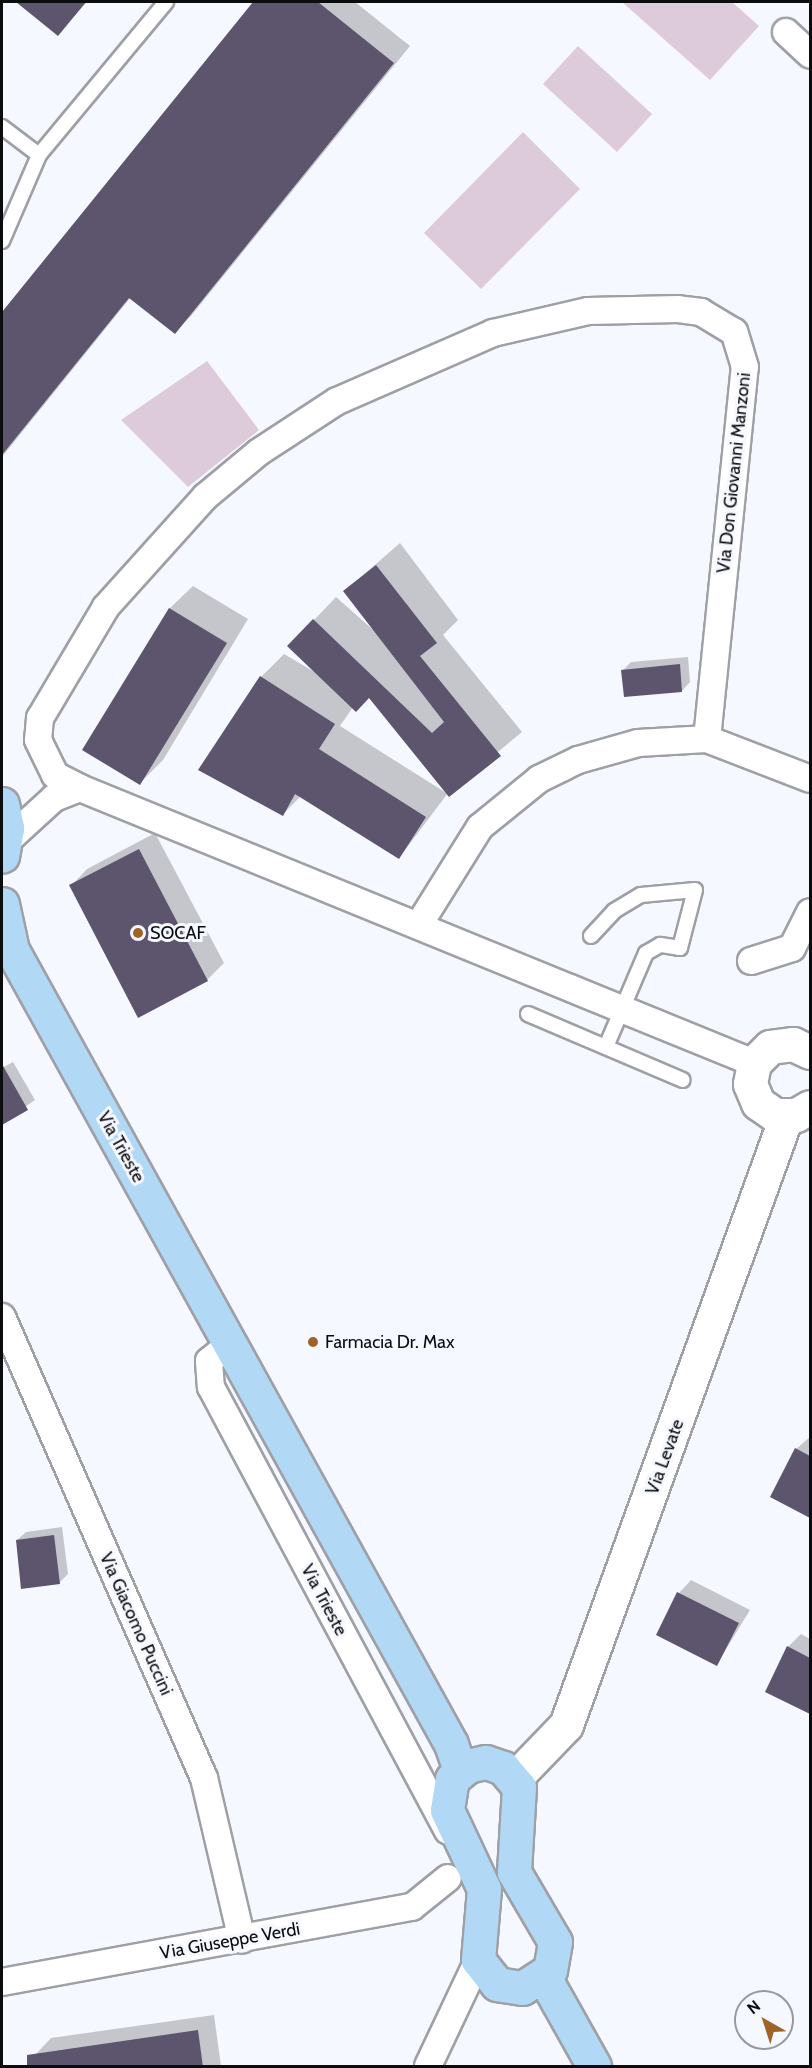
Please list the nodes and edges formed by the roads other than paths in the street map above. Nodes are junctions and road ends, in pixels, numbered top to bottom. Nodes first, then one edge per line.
1 (166, 2) edge
2 (786, 32) dead end
3 (810, 54) edge
4 (2, 127) edge
5 (39, 155) junction
6 (2, 241) edge
7 (707, 739) junction
8 (810, 779) edge
9 (80, 788) junction
10 (2, 804) edge
11 (4, 849) edge
12 (2, 904) edge
13 (810, 912) edge
14 (420, 924) junction
15 (591, 936) dead end
16 (7, 946) edge
17 (751, 961) dead end
18 (621, 1011) junction
19 (528, 1014) dead end
20 (606, 1047) junction
21 (810, 1052) edge
22 (754, 1064) junction
23 (683, 1080) dead end
24 (798, 1112) edge
25 (2, 1317) edge
26 (230, 1344) junction
27 (460, 1770) junction
28 (514, 1779) junction
29 (452, 1870) joint
30 (242, 1940) junction
31 (478, 1960) junction
32 (544, 1977) junction
33 (2, 1982) edge
34 (428, 2067) edge
35 (594, 2067) edge

1 - 5 lane
2 - 3 street
4 - 5 lane
5 - 6 lane
7 - 8 street
7 - 9 street, Via Don Giovanni Manzoni
7 - 14 street
9 - 11 street
9 - 14 street, Via Don Giovanni Manzoni
10 - 11 main road
12 - 16 main road, Via Trieste
13 - 17 street
14 - 18 street, Via Don Giovanni Manzoni
15 - 18 lane
16 - 26 main road, Via Trieste
18 - 20 lane
18 - 22 street, Via Don Giovanni Manzoni
19 - 20 lane
20 - 23 lane
21 - 22 street
22 - 24 street
24 - 28 street, Via Levate
25 - 30 street, Via Giacomo Puccini
26 - 27 main road, Via Trieste
26 - 29 street, Via Trieste
27 - 28 main road
27 - 31 main road
28 - 32 main road
29 - 30 street, Via Giuseppe Verdi
30 - 33 street, Via Giuseppe Verdi
31 - 32 main road
31 - 34 street
32 - 35 main road

